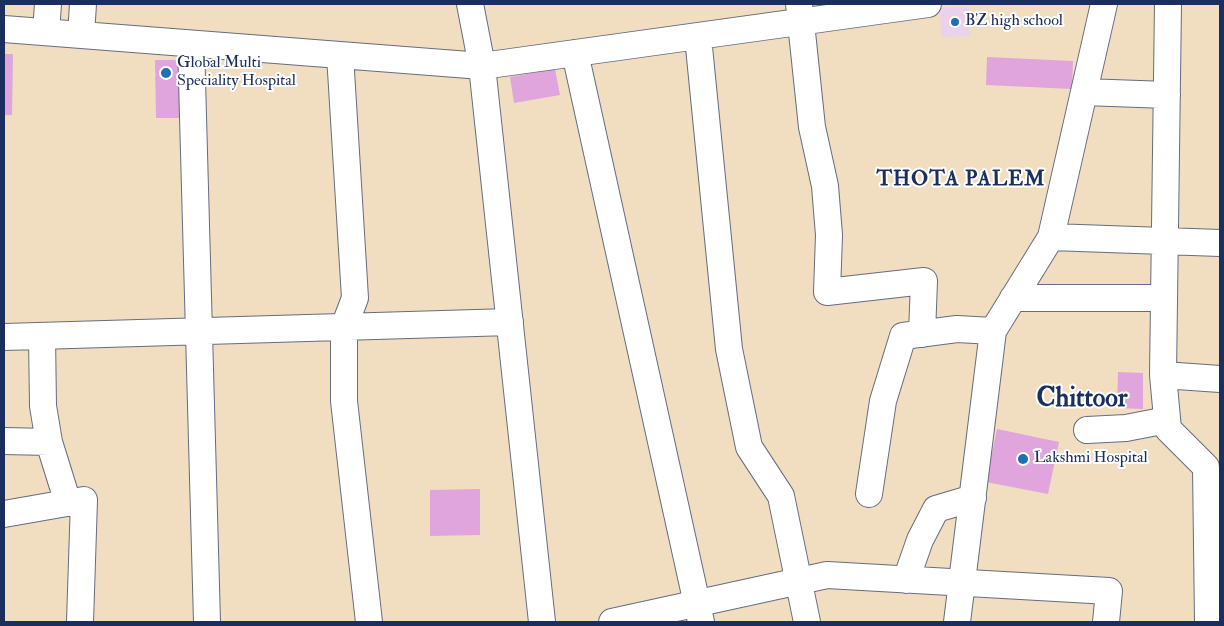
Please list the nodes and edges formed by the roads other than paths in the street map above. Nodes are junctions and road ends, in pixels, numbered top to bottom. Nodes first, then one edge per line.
1 (48, 4) edge
2 (83, 4) edge
3 (470, 4) edge
4 (928, 4) edge
5 (1104, 4) edge
6 (1168, 4) edge
7 (800, 13) edge
8 (4, 29) edge
9 (46, 32) junction
10 (81, 35) junction
11 (698, 37) junction
12 (190, 44) junction
13 (575, 53) junction
14 (340, 55) junction
15 (482, 66) junction
16 (1084, 92) junction
17 (1167, 94) junction
18 (1051, 237) junction
19 (1165, 240) junction
20 (1220, 243) edge
21 (1013, 298) junction
22 (1164, 298) junction
23 (510, 322) junction
24 (344, 327) junction
25 (198, 331) junction
26 (993, 331) junction
27 (922, 334) junction
28 (42, 336) junction
29 (4, 337) edge
30 (1163, 376) junction
31 (1220, 379) edge
32 (1167, 420) junction
33 (1087, 430) dead end
34 (4, 441) edge
35 (50, 442) junction
36 (1213, 467) edge
37 (869, 494) dead end
38 (973, 498) junction
39 (68, 503) junction
40 (4, 514) edge
41 (906, 580) junction
42 (799, 581) junction
43 (962, 584) junction
44 (699, 613) edge
45 (80, 622) edge
46 (207, 622) edge
47 (369, 622) edge
48 (542, 622) edge
49 (612, 622) edge
50 (807, 622) edge
51 (957, 622) edge
52 (1106, 622) edge
53 (1208, 622) edge

1 - 9 street
2 - 10 street
3 - 15 street
4 - 7 street
5 - 16 street
6 - 17 street
7 - 11 street
7 - 27 street
8 - 9 street
9 - 10 street
10 - 12 street
11 - 13 street
11 - 42 street
12 - 14 street
12 - 25 street
13 - 15 street
13 - 44 street
14 - 15 street
14 - 24 street
15 - 23 street
16 - 17 street
16 - 18 street
17 - 19 street
18 - 19 street
18 - 21 street
19 - 20 street
19 - 22 street
21 - 22 street
21 - 26 street
22 - 30 street
23 - 24 street
23 - 48 street
24 - 25 street
24 - 47 street
25 - 28 street
25 - 46 street
26 - 27 street
26 - 38 street
27 - 37 street
28 - 29 street
28 - 35 street
30 - 31 street
30 - 32 street
32 - 33 street
32 - 36 street
34 - 35 street
35 - 39 street
36 - 53 street
38 - 41 street
38 - 43 street
39 - 40 street
39 - 45 street
41 - 42 street
41 - 43 street
42 - 44 street
42 - 50 street
43 - 51 street
43 - 52 street
44 - 49 street

